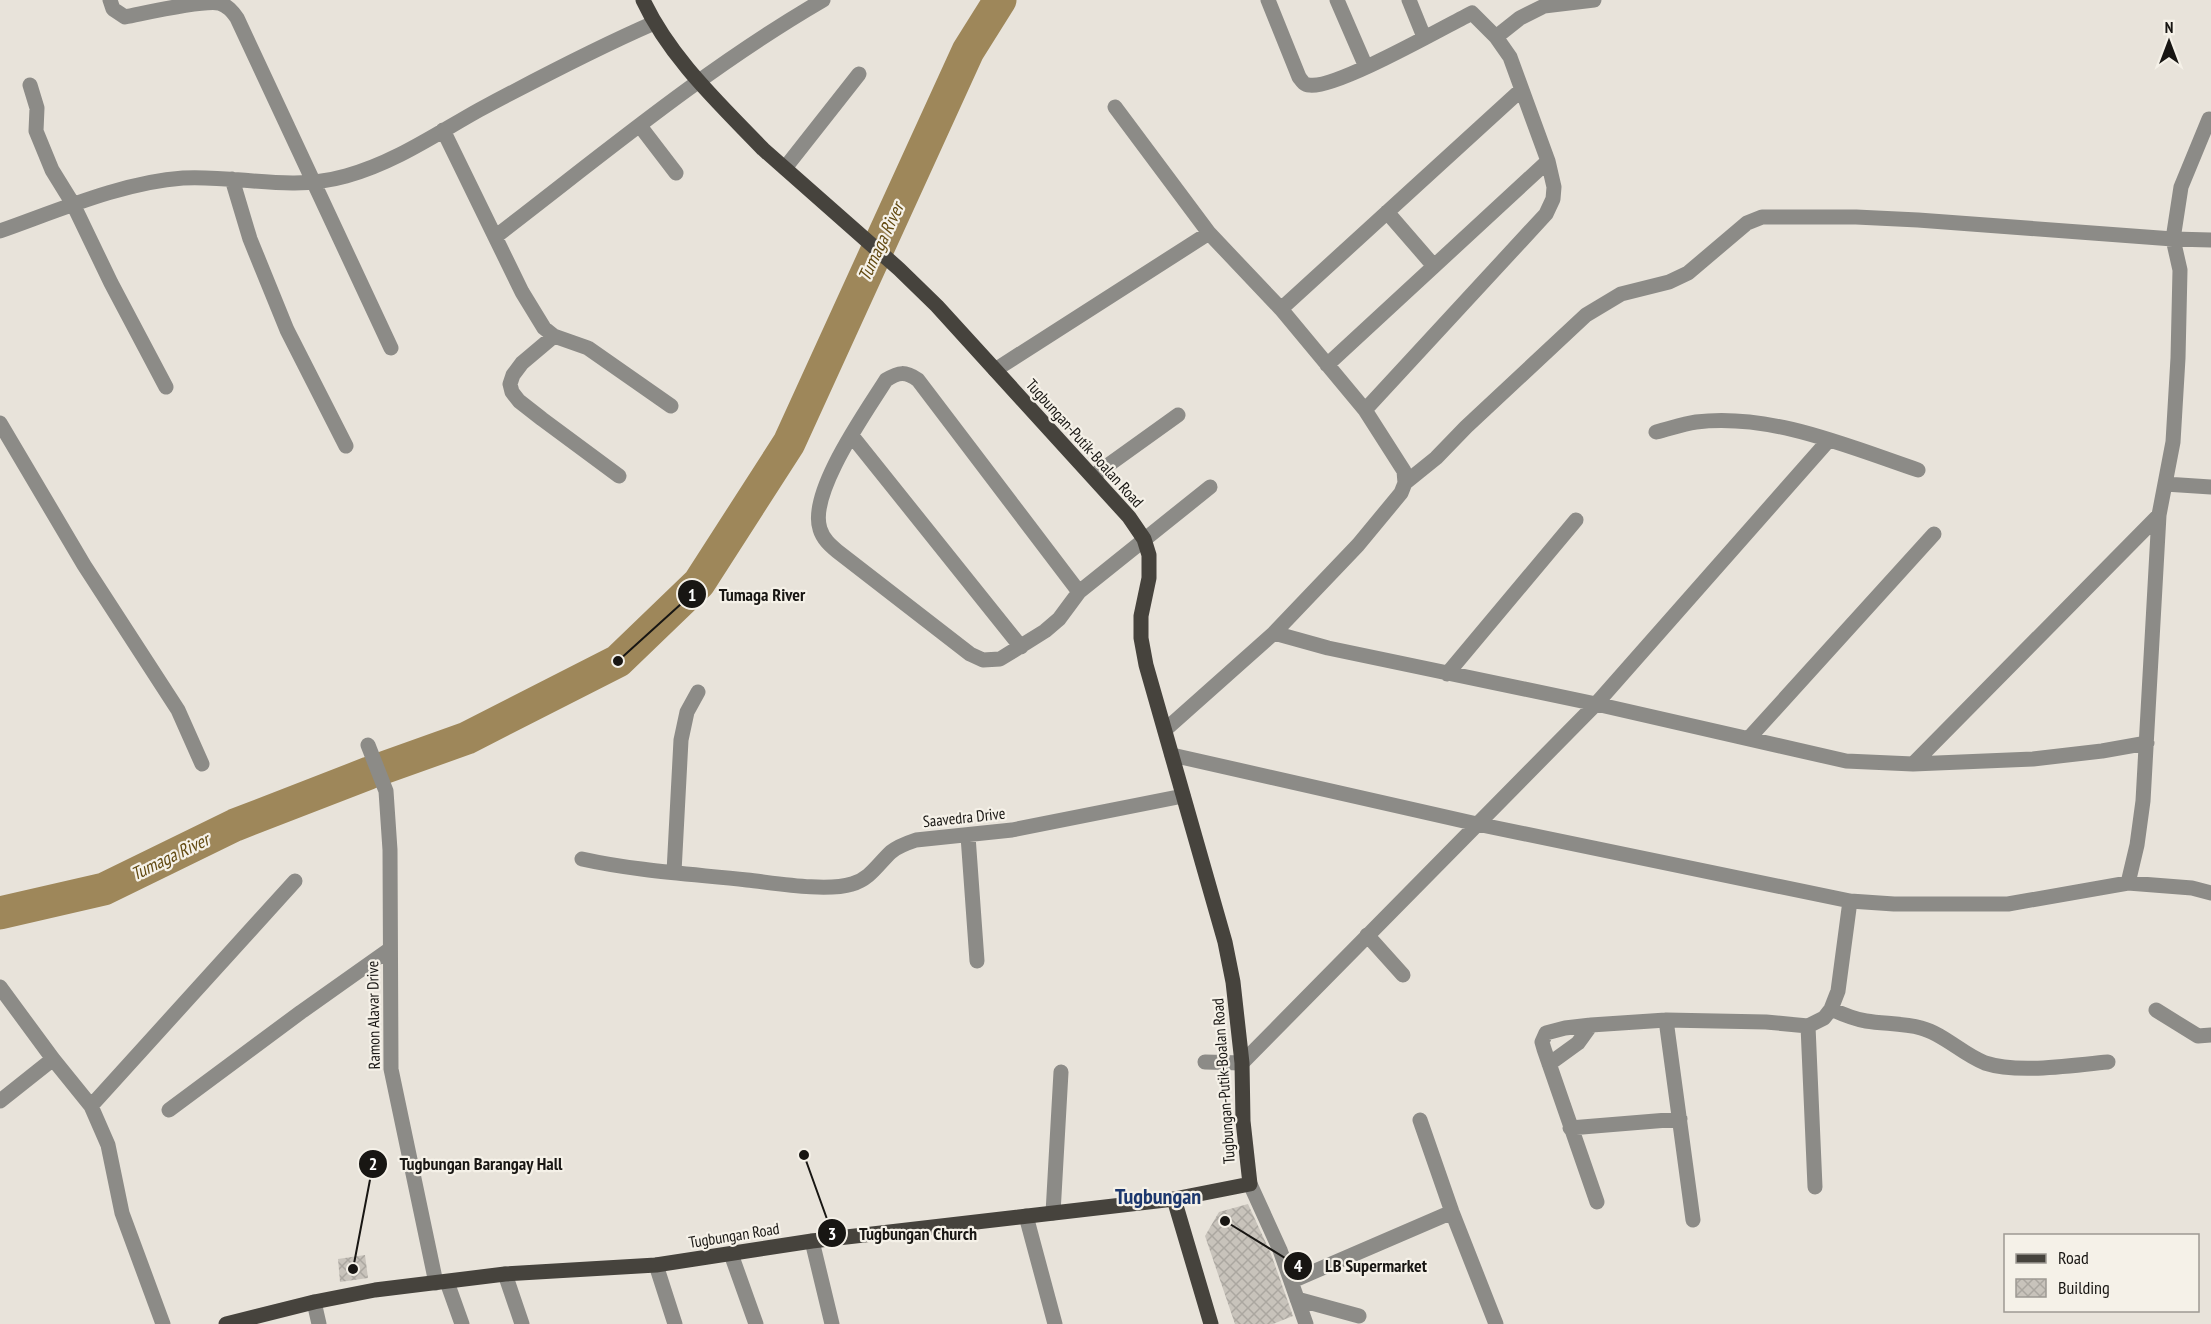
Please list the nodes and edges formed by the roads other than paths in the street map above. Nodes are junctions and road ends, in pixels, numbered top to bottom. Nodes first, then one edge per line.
1 (110, 0) edge
2 (644, 0) edge
3 (823, 0) edge
4 (1268, 0) edge
5 (1337, 0) edge
6 (1408, 0) edge
7 (1594, 0) edge
8 (1574, 1) edge
9 (1469, 6) edge
10 (1531, 6) edge
11 (654, 23) junction
12 (1424, 37) junction
13 (1496, 38) junction
14 (1366, 67) junction
15 (859, 74) dead end
16 (700, 81) junction
17 (30, 85) dead end
18 (1521, 90) junction
19 (1115, 107) dead end
20 (2209, 119) dead end
21 (640, 126) junction
22 (443, 130) junction
23 (1548, 161) junction
24 (784, 168) junction
25 (676, 173) dead end
26 (231, 179) junction
27 (315, 183) junction
28 (73, 204) junction
29 (1387, 212) junction
30 (0, 231) edge
31 (1209, 232) junction
32 (495, 237) junction
33 (2173, 239) junction
34 (2211, 240) edge
35 (1433, 265) junction
36 (1281, 309) junction
37 (554, 336) junction
38 (391, 348) dead end
39 (1327, 365) junction
40 (995, 370) junction
41 (166, 387) dead end
42 (671, 406) dead end
43 (1365, 410) junction
44 (1178, 415) dead end
45 (0, 423) edge
46 (1656, 432) dead end
47 (852, 436) junction
48 (1828, 441) junction
49 (345, 446) dead end
50 (1918, 470) dead end
51 (619, 476) dead end
52 (1093, 476) junction
53 (1405, 483) junction
54 (2165, 484) junction
55 (1210, 487) dead end
56 (2211, 487) edge
57 (2159, 515) junction
58 (1576, 520) dead end
59 (1934, 534) dead end
60 (1144, 539) junction
61 (1079, 592) junction
62 (1274, 633) junction
63 (1021, 647) junction
64 (1447, 674) junction
65 (698, 692) dead end
66 (1596, 704) junction
67 (1165, 730) junction
68 (1749, 738) junction
69 (2147, 743) junction
70 (368, 745) dead end
71 (1172, 755) junction
72 (202, 764) dead end
73 (1913, 764) junction
74 (1183, 796) junction
75 (1477, 824) junction
76 (968, 836) junction
77 (582, 859) dead end
78 (675, 872) junction
79 (295, 881) dead end
80 (2128, 883) junction
81 (2211, 893) edge
82 (1850, 901) junction
83 (1367, 935) junction
84 (390, 949) junction
85 (977, 961) dead end
86 (1403, 975) dead end
87 (0, 987) edge
88 (1831, 1009) junction
89 (2156, 1010) dead end
90 (1666, 1020) junction
91 (1591, 1025) junction
92 (1808, 1026) junction
93 (2211, 1035) edge
94 (53, 1059) junction
95 (1205, 1062) dead end
96 (2108, 1062) dead end
97 (1242, 1063) junction
98 (1549, 1064) junction
99 (1061, 1072) dead end
100 (0, 1101) edge
101 (91, 1106) junction
102 (169, 1110) dead end
103 (1680, 1119) junction
104 (1420, 1120) dead end
105 (1570, 1128) junction
106 (1250, 1184) junction
107 (1815, 1187) dead end
108 (1174, 1199) junction
109 (1597, 1202) dead end
110 (1452, 1212) junction
111 (1053, 1213) junction
112 (1026, 1216) junction
113 (1693, 1220) dead end
114 (812, 1241) junction
115 (731, 1254) junction
116 (656, 1265) junction
117 (505, 1274) junction
118 (1292, 1281) junction
119 (442, 1283) junction
120 (1297, 1299) junction
121 (314, 1302) junction
122 (1359, 1316) dead end
123 (243, 1322) edge
124 (163, 1324) edge
125 (226, 1324) edge
126 (319, 1324) edge
127 (462, 1324) edge
128 (522, 1324) edge
129 (675, 1324) edge
130 (756, 1324) edge
131 (832, 1324) edge
132 (1055, 1324) edge
133 (1211, 1324) edge
134 (1306, 1324) edge
135 (1496, 1324) edge

1 - 27 street
2 - 11 main road, Tugbungan-Putik-Boalan Road
3 - 16 street
4 - 14 street
5 - 14 street
6 - 12 street
7 - 8 street
8 - 10 street
9 - 12 street
9 - 13 street
10 - 13 street
11 - 16 main road, Tugbungan-Putik-Boalan Road
11 - 22 street
12 - 14 street
13 - 18 street
15 - 24 street
16 - 21 street
16 - 24 main road, Tugbungan-Putik-Boalan Road
17 - 28 street
18 - 23 street
18 - 29 street
19 - 31 street
20 - 33 street
21 - 25 street
21 - 32 street
22 - 27 street
22 - 32 street
23 - 35 street
23 - 43 street
24 - 40 main road, Tugbungan-Putik-Boalan Road
26 - 27 street
26 - 28 street
26 - 49 street
27 - 38 street
28 - 30 street
28 - 41 street
29 - 35 street
29 - 36 street
31 - 36 street
31 - 40 street
32 - 37 street
33 - 34 street
33 - 53 street
33 - 54 street
35 - 39 street
36 - 39 street
37 - 42 street
37 - 51 street
39 - 43 street
40 - 52 main road, Tugbungan-Putik-Boalan Road
43 - 53 street
44 - 52 street
45 - 72 street
46 - 48 street
47 - 61 street
47 - 63 street
47 - 63 street
48 - 50 street
48 - 66 street
52 - 60 main road, Tugbungan-Putik-Boalan Road
53 - 62 street
54 - 56 street
54 - 57 street
55 - 60 street
57 - 69 street
57 - 73 street
58 - 64 street
59 - 68 street
60 - 61 street
60 - 67 main road, Tugbungan-Putik-Boalan Road
61 - 63 street
62 - 64 street
62 - 67 street
64 - 66 street
65 - 78 street
66 - 68 street
66 - 75 street
67 - 71 main road, Tugbungan-Putik-Boalan Road
68 - 73 street
69 - 73 street
69 - 80 street
70 - 84 street, Ramon Alavar Drive
71 - 74 main road, Tugbungan-Putik-Boalan Road
71 - 75 street
74 - 76 street, Saavedra Drive
74 - 97 main road, Tugbungan-Putik-Boalan Road
75 - 82 street
75 - 83 street
76 - 78 street, Saavedra Drive
76 - 85 street
77 - 78 street, Saavedra Drive
79 - 101 street
80 - 81 street
80 - 82 street
82 - 88 street
83 - 86 street
83 - 97 street
84 - 102 street
84 - 119 street, Ramon Alavar Drive
87 - 94 street
88 - 92 street
88 - 96 street
89 - 93 street
90 - 91 street
90 - 92 street
90 - 103 street
91 - 98 street
91 - 98 street
92 - 107 street
94 - 100 street
94 - 101 street
95 - 97 street
97 - 106 main road, Tugbungan-Putik-Boalan Road
98 - 105 street
99 - 111 street
101 - 124 street
103 - 105 street
103 - 113 street
104 - 110 street
105 - 109 street
106 - 108 main road, Tugbungan Road
106 - 118 street
108 - 111 main road, Tugbungan Road
108 - 133 main road
110 - 118 street
110 - 135 street
111 - 112 main road, Tugbungan Road
112 - 114 main road, Tugbungan Road
112 - 132 street
114 - 115 main road, Tugbungan Road
114 - 131 street
115 - 116 main road, Tugbungan Road
115 - 130 street
116 - 117 main road, Tugbungan Road
116 - 129 street
117 - 119 main road, Tugbungan Road
117 - 128 street
118 - 120 street
119 - 121 main road, Tugbungan Road
119 - 127 street, Ramon Alavar Drive
120 - 122 street
120 - 134 street
121 - 123 main road, Tugbungan Road
121 - 126 street
123 - 125 main road, Tugbungan Road

